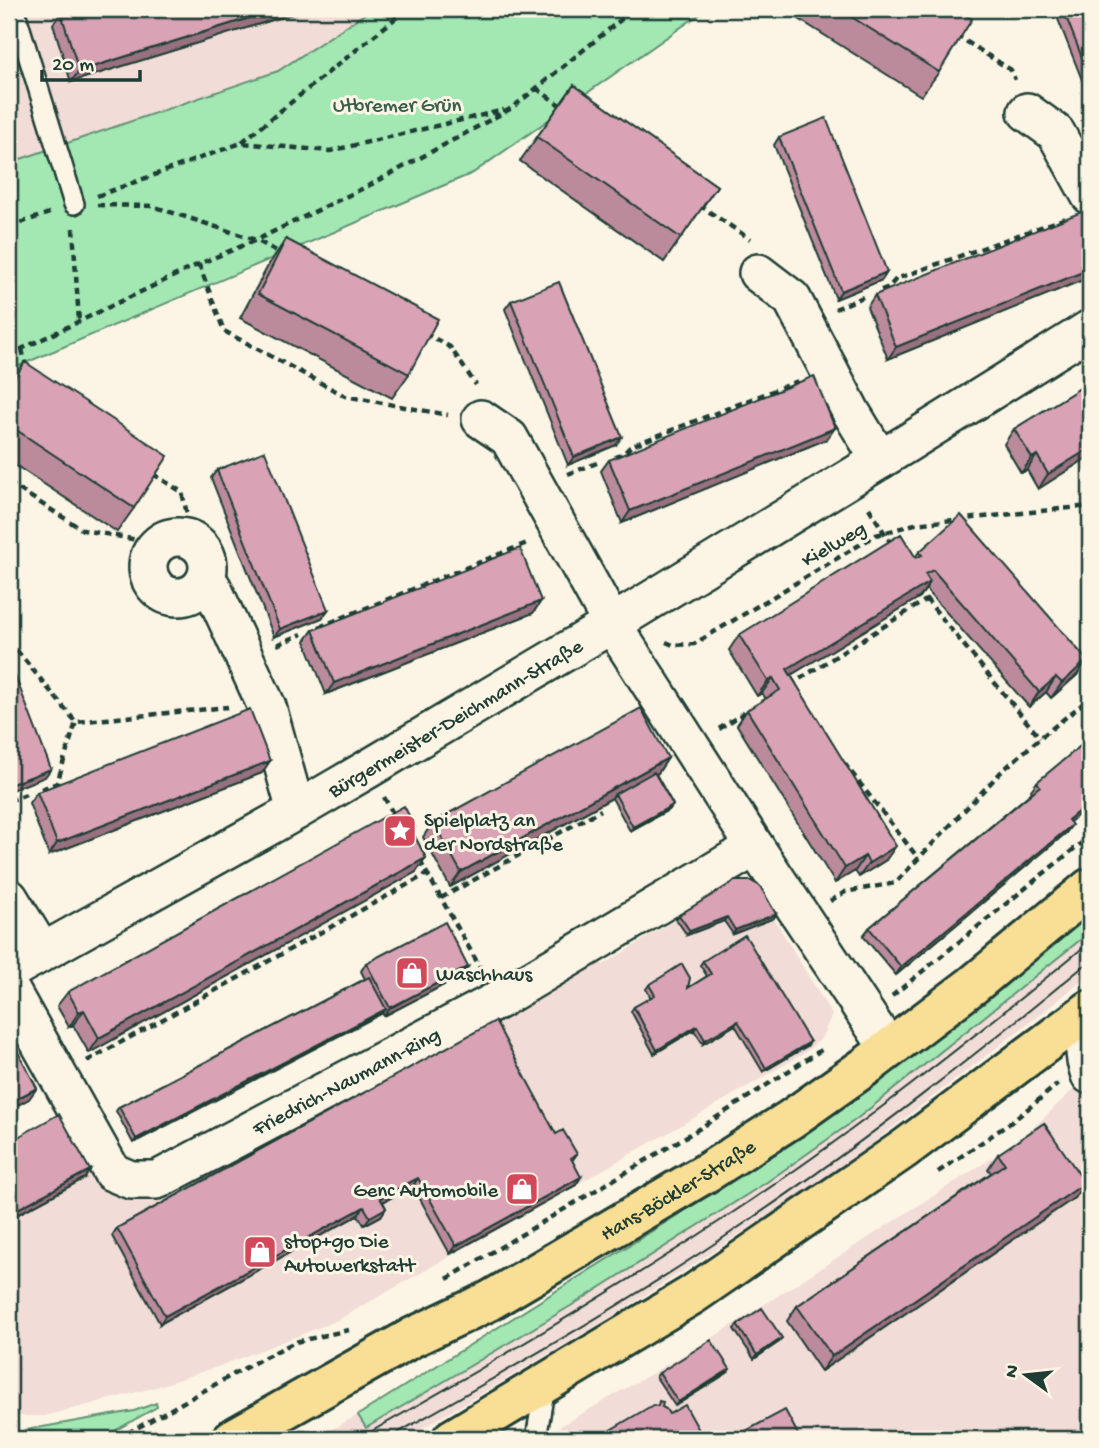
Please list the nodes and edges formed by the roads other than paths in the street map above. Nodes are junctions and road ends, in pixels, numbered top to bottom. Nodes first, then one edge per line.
1 (14, 9) edge
2 (1027, 112) road end
3 (74, 204) road end
4 (1084, 204) edge
5 (758, 273) road end
6 (1090, 329) edge
7 (481, 419) road end
8 (880, 460) junction
9 (205, 581) junction
10 (612, 624) junction
11 (296, 811) junction
12 (755, 846) junction
13 (1090, 888) edge
14 (9, 898) edge
15 (42, 953) junction
16 (9, 971) edge
17 (9, 988) edge
18 (1086, 1014) edge
19 (889, 1049) junction
20 (1090, 1075) edge
21 (545, 1385) junction
22 (232, 1439) edge
23 (452, 1439) edge
24 (536, 1439) edge

1 - 3 lane
2 - 4 street
5 - 8 street
6 - 8 street, Bürgermeister-Deichmann-Straße
7 - 10 street
8 - 10 street, Bürgermeister-Deichmann-Straße
9 - 9 street
9 - 11 street
10 - 11 street, Bürgermeister-Deichmann-Straße
10 - 12 street
11 - 15 street, Bürgermeister-Deichmann-Straße
12 - 17 street, Friedrich-Naumann-Ring
12 - 19 street
13 - 19 main road, Hans-Böckler-Straße
14 - 15 street
15 - 16 street, Bürgermeister-Deichmann-Straße
18 - 20 street
18 - 21 main road
19 - 22 main road, Hans-Böckler-Straße
21 - 23 main road
21 - 24 lane

